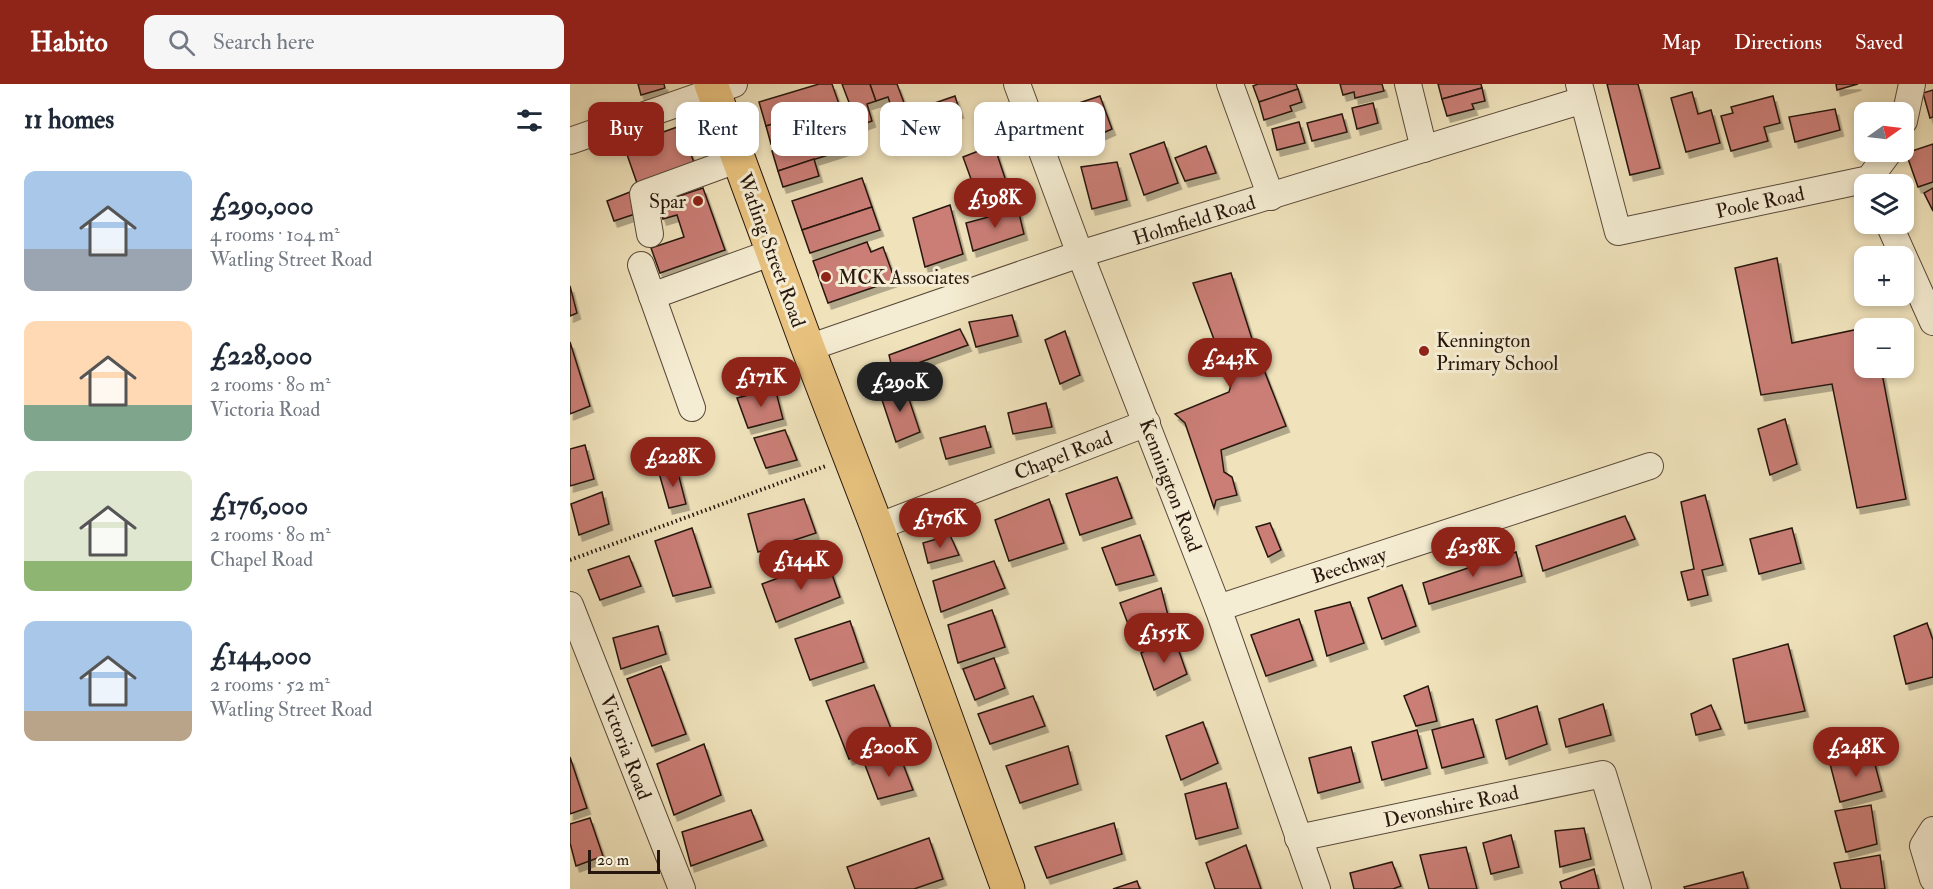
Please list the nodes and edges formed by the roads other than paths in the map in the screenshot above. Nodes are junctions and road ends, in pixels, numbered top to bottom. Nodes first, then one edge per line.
1 (1017, 84) edge
2 (1230, 84) edge
3 (1408, 84) edge
4 (1912, 84) edge
5 (720, 86) edge
6 (1581, 92) edge
7 (1908, 102) edge
8 (570, 141) edge
9 (1424, 149) junction
10 (739, 159) junction
11 (1854, 185) edge
12 (1271, 197) junction
13 (650, 234) dead end
14 (1893, 234) edge
15 (773, 252) junction
16 (1080, 254) junction
17 (641, 265) dead end
18 (652, 296) junction
19 (1933, 322) edge
20 (808, 348) junction
21 (692, 408) dead end
22 (1148, 423) junction
23 (1650, 466) dead end
24 (877, 528) junction
25 (570, 605) edge
26 (1218, 609) junction
27 (1933, 830) edge
28 (1299, 838) junction
29 (1933, 879) edge
30 (682, 889) edge
31 (1008, 889) edge
32 (1317, 889) edge
33 (1638, 889) edge

1 - 16 street, Kennington Road
2 - 12 street
3 - 9 street
4 - 7 street
5 - 8 street
5 - 10 main road, Watling Street Road
6 - 9 street, Holmfield Road
6 - 11 street, Poole Road
9 - 12 street, Holmfield Road
10 - 13 street
10 - 15 main road, Watling Street Road
12 - 16 street, Holmfield Road
14 - 19 street
15 - 18 street
15 - 20 main road, Watling Street Road
16 - 20 street, Holmfield Road
16 - 22 street, Kennington Road
17 - 18 street
18 - 21 street
20 - 24 main road, Watling Street Road
22 - 24 street, Chapel Road
22 - 26 street, Kennington Road
23 - 26 street, Beechway
24 - 31 main road, Watling Street Road
25 - 30 street, Victoria Road
26 - 28 street, Kennington Road
27 - 29 street
28 - 32 street, Kennington Road
28 - 33 street, Devonshire Road

